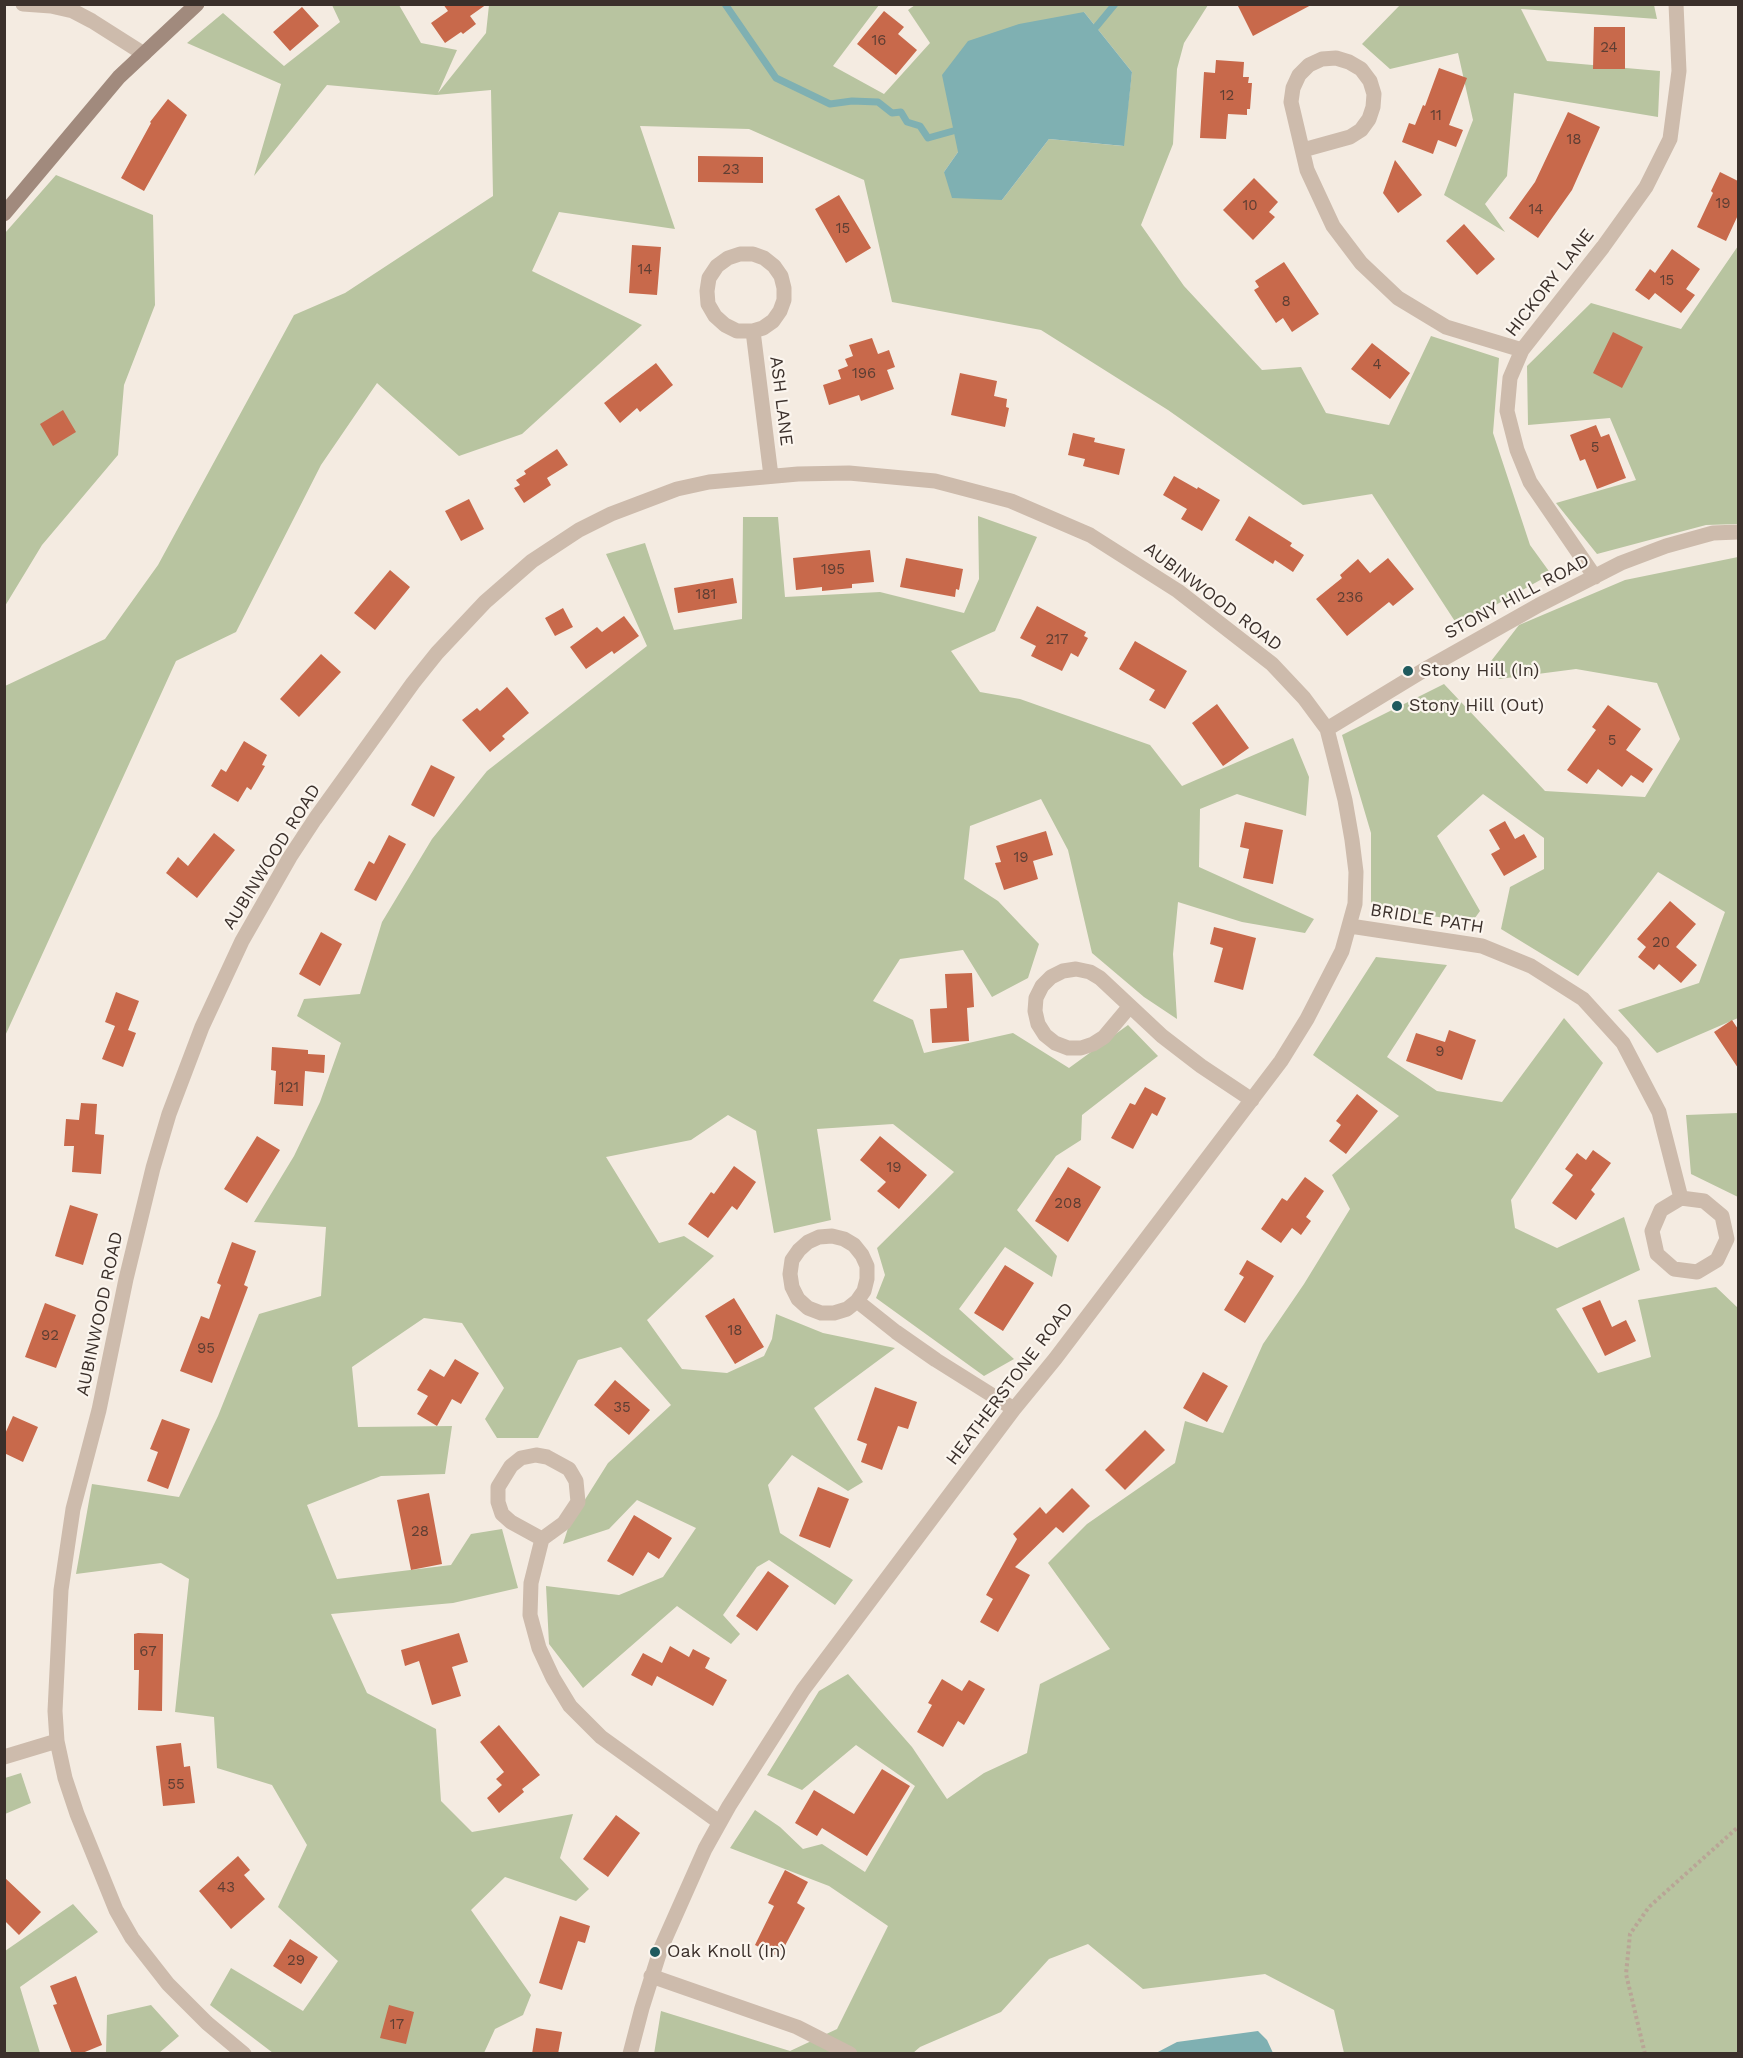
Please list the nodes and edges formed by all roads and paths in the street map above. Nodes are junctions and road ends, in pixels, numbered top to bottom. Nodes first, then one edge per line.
1 (23, 4) edge
2 (197, 4) edge
3 (1676, 4) edge
4 (144, 54) junction
5 (1303, 150) junction
6 (4, 214) edge
7 (753, 331) junction
8 (1522, 350) junction
9 (771, 476) junction
10 (1738, 532) edge
11 (1595, 577) junction
12 (1327, 729) junction
13 (1350, 926) junction
14 (1130, 1006) junction
15 (1252, 1100) junction
16 (1681, 1198) junction
17 (857, 1301) junction
18 (1014, 1410) junction
19 (542, 1539) junction
20 (57, 1741) junction
21 (4, 1757) edge
22 (719, 1822) junction
23 (1738, 1827) edge
24 (651, 1976) junction
25 (244, 2054) edge
26 (630, 2054) edge
27 (850, 2054) edge
28 (1645, 2054) edge

1 - 4 street
2 - 4 main road
3 - 8 street, HICKORY LANE
4 - 6 main road
5 - 5 street
5 - 8 street
7 - 7 street
7 - 9 street, ASH LANE
8 - 11 street, HICKORY LANE
9 - 12 street, AUBINWOOD ROAD
9 - 20 street, AUBINWOOD ROAD
10 - 11 street, STONY HILL ROAD
11 - 12 street, STONY HILL ROAD
12 - 13 street, HEATHERSTONE ROAD
13 - 15 street, HEATHERSTONE ROAD
13 - 16 street, BRIDLE PATH
14 - 14 street
14 - 15 street
15 - 18 street, HEATHERSTONE ROAD
16 - 16 street
17 - 17 street
17 - 18 street
18 - 22 street, HEATHERSTONE ROAD
19 - 19 street
19 - 22 street
20 - 21 street
20 - 25 street, AUBINWOOD ROAD
22 - 24 street, HEATHERSTONE ROAD
23 - 28 path
24 - 26 street, HEATHERSTONE ROAD
24 - 27 street

